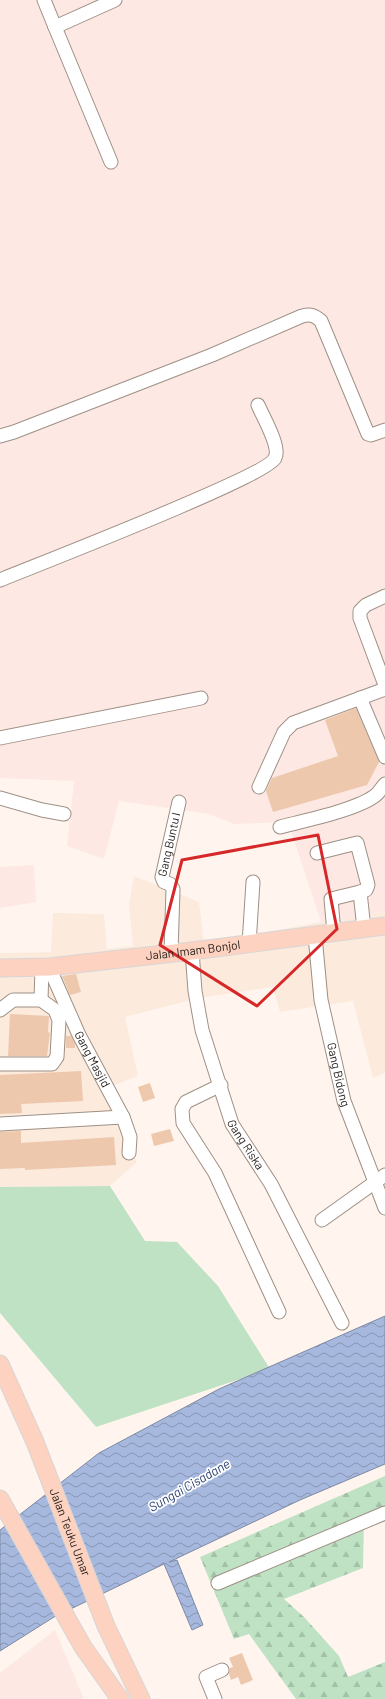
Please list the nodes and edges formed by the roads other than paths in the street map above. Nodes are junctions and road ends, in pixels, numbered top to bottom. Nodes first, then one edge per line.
1 (44, 0) edge
2 (115, 0) edge
3 (55, 27) junction
4 (111, 162) dead end
5 (258, 405) dead end
6 (385, 430) edge
7 (0, 436) edge
8 (0, 580) edge
9 (385, 596) edge
10 (385, 685) edge
11 (385, 689) edge
12 (201, 698) dead end
13 (360, 698) junction
14 (0, 738) edge
15 (385, 757) edge
16 (385, 784) edge
17 (259, 787) dead end
18 (0, 798) edge
19 (179, 802) dead end
20 (64, 814) dead end
21 (280, 827) dead end
22 (317, 853) dead end
23 (252, 882) dead end
24 (360, 892) junction
25 (385, 926) edge
26 (364, 929) junction
27 (334, 933) junction
28 (315, 936) junction
29 (249, 944) junction
30 (192, 951) junction
31 (170, 953) junction
32 (46, 967) junction
33 (2, 970) edge
34 (41, 1000) junction
35 (0, 1010) edge
36 (0, 1064) edge
37 (221, 1085) junction
38 (123, 1117) junction
39 (0, 1124) edge
40 (129, 1153) dead end
41 (380, 1178) edge
42 (385, 1208) edge
43 (322, 1220) dead end
44 (279, 1312) dead end
45 (342, 1323) dead end
46 (0, 1364) edge
47 (0, 1499) edge
48 (385, 1513) edge
49 (218, 1583) dead end
50 (222, 1670) dead end
51 (120, 1699) edge
52 (141, 1699) edge
53 (215, 1699) edge

1 - 3 street
2 - 3 street
3 - 4 street
5 - 8 street
6 - 7 street
9 - 10 street
11 - 13 street
12 - 14 street
13 - 15 street
13 - 17 street
16 - 21 street
18 - 20 street
19 - 31 street, Gang Buntu I
22 - 24 street
23 - 29 street
24 - 26 street
24 - 27 street
25 - 26 main road, Jalan Imam Bonjol
26 - 27 main road, Jalan Imam Bonjol
27 - 28 main road, Jalan Imam Bonjol
28 - 29 main road, Jalan Imam Bonjol
28 - 41 street, Gang Bidong
29 - 30 main road, Jalan Imam Bonjol
30 - 31 main road, Jalan Imam Bonjol
30 - 37 street, Gang Riska
31 - 32 main road, Jalan Imam Bonjol
32 - 33 main road, Jalan Imam Bonjol
32 - 34 street
32 - 38 street, Gang Masjid
34 - 35 street
34 - 36 street
37 - 44 street
37 - 45 street, Gang Riska
38 - 39 street
38 - 40 street, Gang Masjid
41 - 42 street, Gang Bidong
41 - 43 street
46 - 52 main road, Jalan Teuku Umar
47 - 51 main road
48 - 49 street
50 - 53 street

